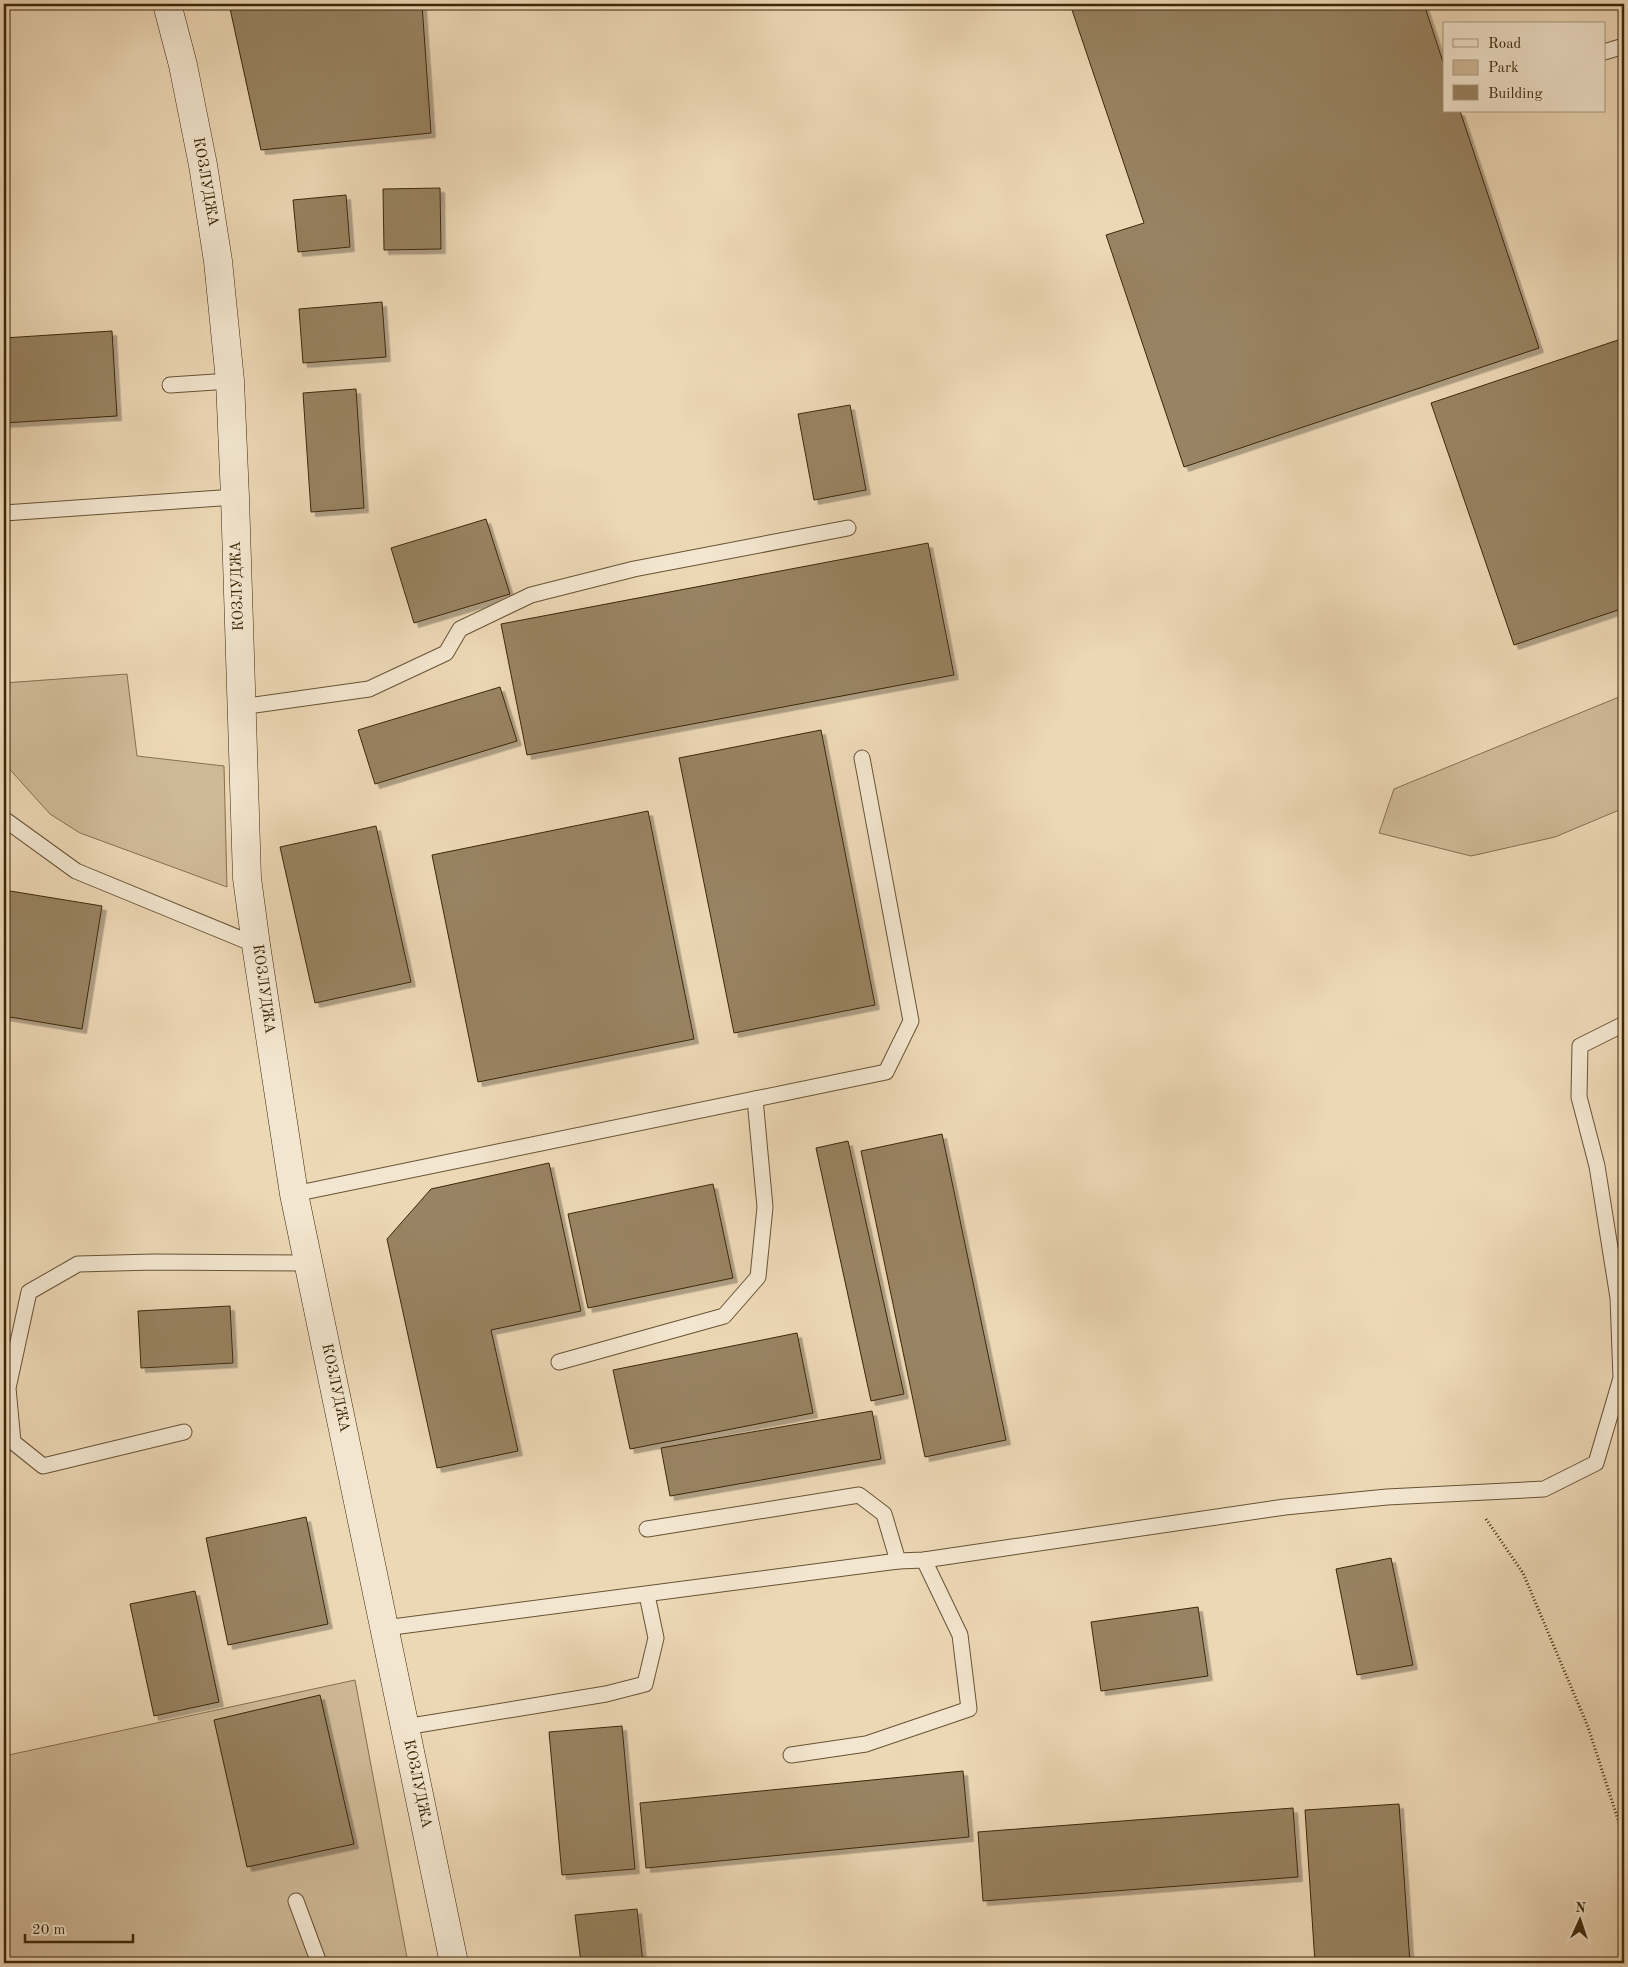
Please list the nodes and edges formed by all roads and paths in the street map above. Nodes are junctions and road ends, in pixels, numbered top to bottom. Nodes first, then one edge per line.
1 (167, 4) edge
2 (1624, 46) edge
3 (1606, 51) edge
4 (230, 381) junction
5 (170, 385) dead end
6 (235, 497) junction
7 (4, 513) edge
8 (848, 528) dead end
9 (241, 706) junction
10 (862, 758) dead end
11 (4, 818) edge
12 (256, 945) junction
13 (1624, 1024) edge
14 (755, 1099) junction
15 (294, 1194) junction
16 (309, 1263) junction
17 (559, 1362) dead end
18 (184, 1432) dead end
19 (1469, 1493) junction
20 (647, 1529) dead end
21 (924, 1560) junction
22 (898, 1561) junction
23 (646, 1595) junction
24 (385, 1628) junction
25 (405, 1727) junction
26 (791, 1755) dead end
27 (1624, 1838) edge
28 (296, 1901) dead end
29 (319, 1963) edge
30 (454, 1963) edge

1 - 4 main road, КОЗЛУДЖА
2 - 3 lane
4 - 5 lane
4 - 6 main road, КОЗЛУДЖА
6 - 7 lane
6 - 9 main road, КОЗЛУДЖА
8 - 9 lane
9 - 12 main road, КОЗЛУДЖА
10 - 14 lane
11 - 12 lane
12 - 15 main road, КОЗЛУДЖА
13 - 19 lane
14 - 15 lane
14 - 17 lane
15 - 16 main road, КОЗЛУДЖА
16 - 18 lane
16 - 24 main road, КОЗЛУДЖА
19 - 21 lane
19 - 27 path
20 - 22 lane
21 - 22 lane
21 - 26 lane
22 - 23 lane
23 - 24 lane
23 - 25 lane
24 - 25 main road, КОЗЛУДЖА
25 - 30 main road, КОЗЛУДЖА
28 - 29 lane

